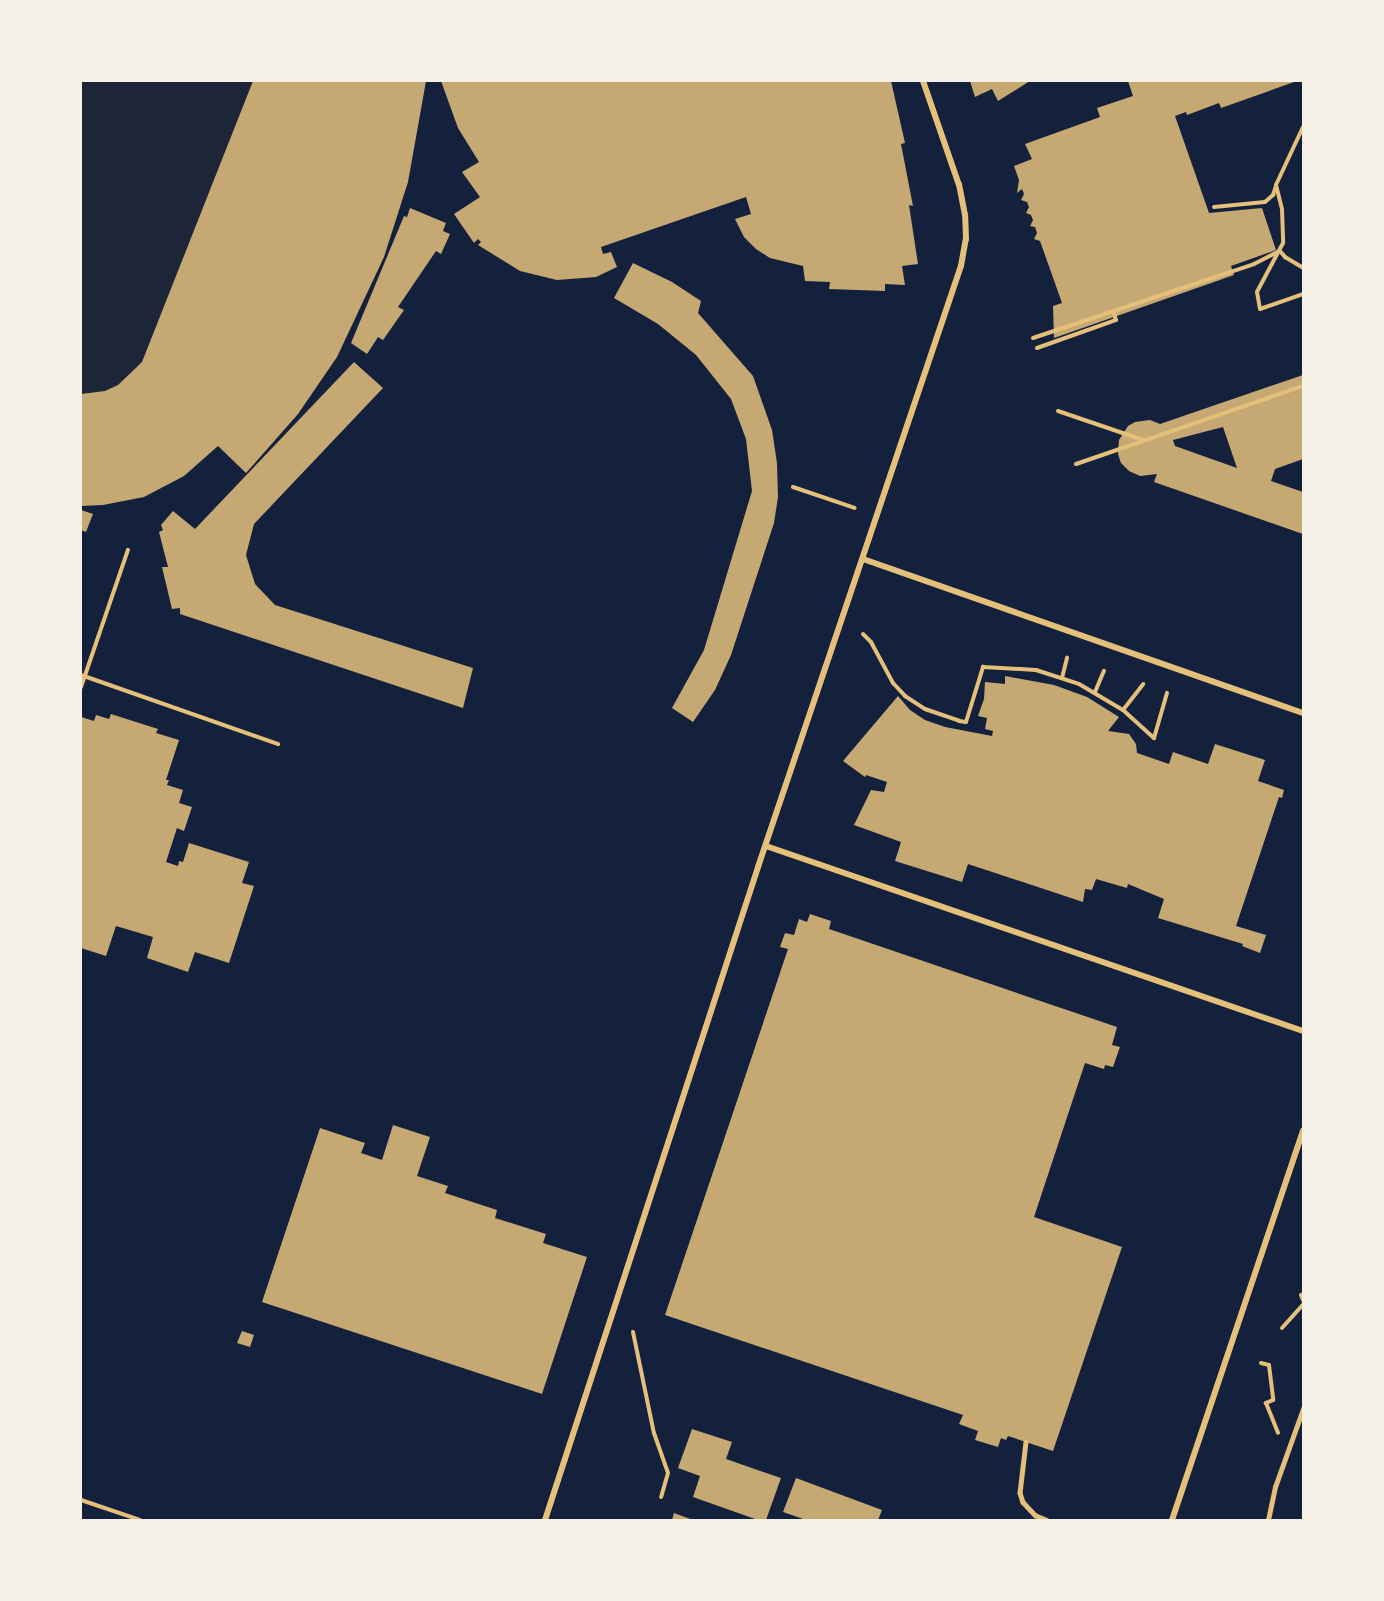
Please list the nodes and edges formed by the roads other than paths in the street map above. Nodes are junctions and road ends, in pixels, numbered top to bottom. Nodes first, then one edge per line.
1 (923, 81) edge
2 (863, 559) junction
3 (1303, 713) edge
4 (766, 846) junction
5 (1303, 1031) edge
6 (1303, 1130) edge
7 (1303, 1409) edge
8 (1026, 1442) dead end
9 (545, 1520) edge
10 (1047, 1520) edge
11 (1172, 1520) edge
12 (1268, 1520) edge

1 - 2 street
2 - 3 street
2 - 4 street
4 - 5 street
4 - 9 street
6 - 11 street
7 - 12 lane
8 - 10 lane

